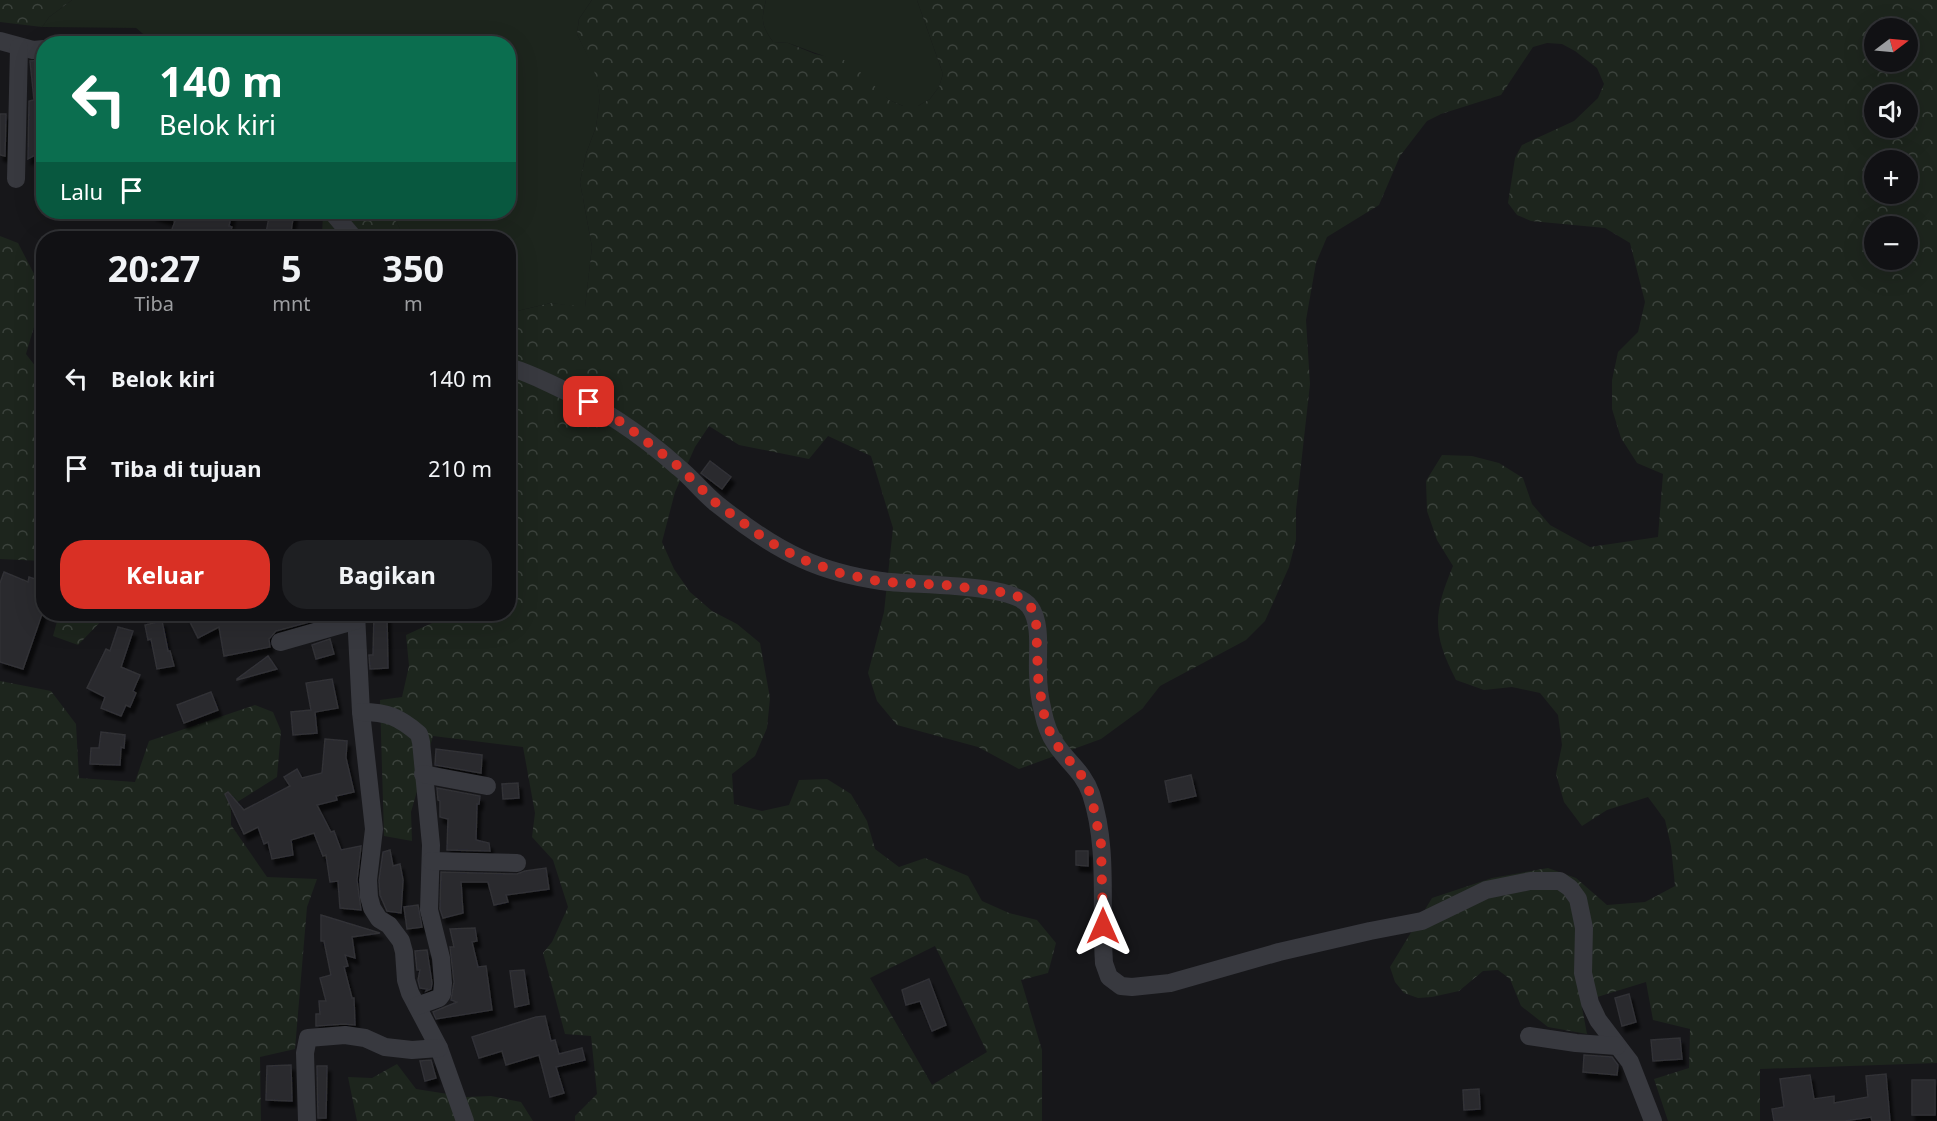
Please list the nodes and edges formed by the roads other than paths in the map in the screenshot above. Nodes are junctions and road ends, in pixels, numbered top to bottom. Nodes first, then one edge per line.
1 (0, 41) edge
2 (19, 47) junction
3 (36, 50) edge
4 (16, 180) dead end
5 (338, 219) edge
6 (348, 231) edge
7 (516, 369) edge
8 (345, 621) edge
9 (357, 621) edge
10 (280, 642) dead end
11 (361, 711) junction
12 (423, 774) junction
13 (487, 786) dead end
14 (431, 861) junction
15 (517, 863) dead end
16 (417, 1006) junction
17 (1530, 1036) dead end
18 (1617, 1046) junction
19 (439, 1048) junction
20 (307, 1121) edge
21 (465, 1121) edge
22 (1653, 1121) edge

1 - 2 street
2 - 3 street
2 - 4 street
5 - 6 street
7 - 18 street
8 - 10 street
9 - 11 street
11 - 12 street
11 - 16 street
12 - 13 street
12 - 14 street
14 - 15 street
14 - 16 street
16 - 19 street
17 - 18 street
18 - 22 street
19 - 20 street
19 - 21 street

